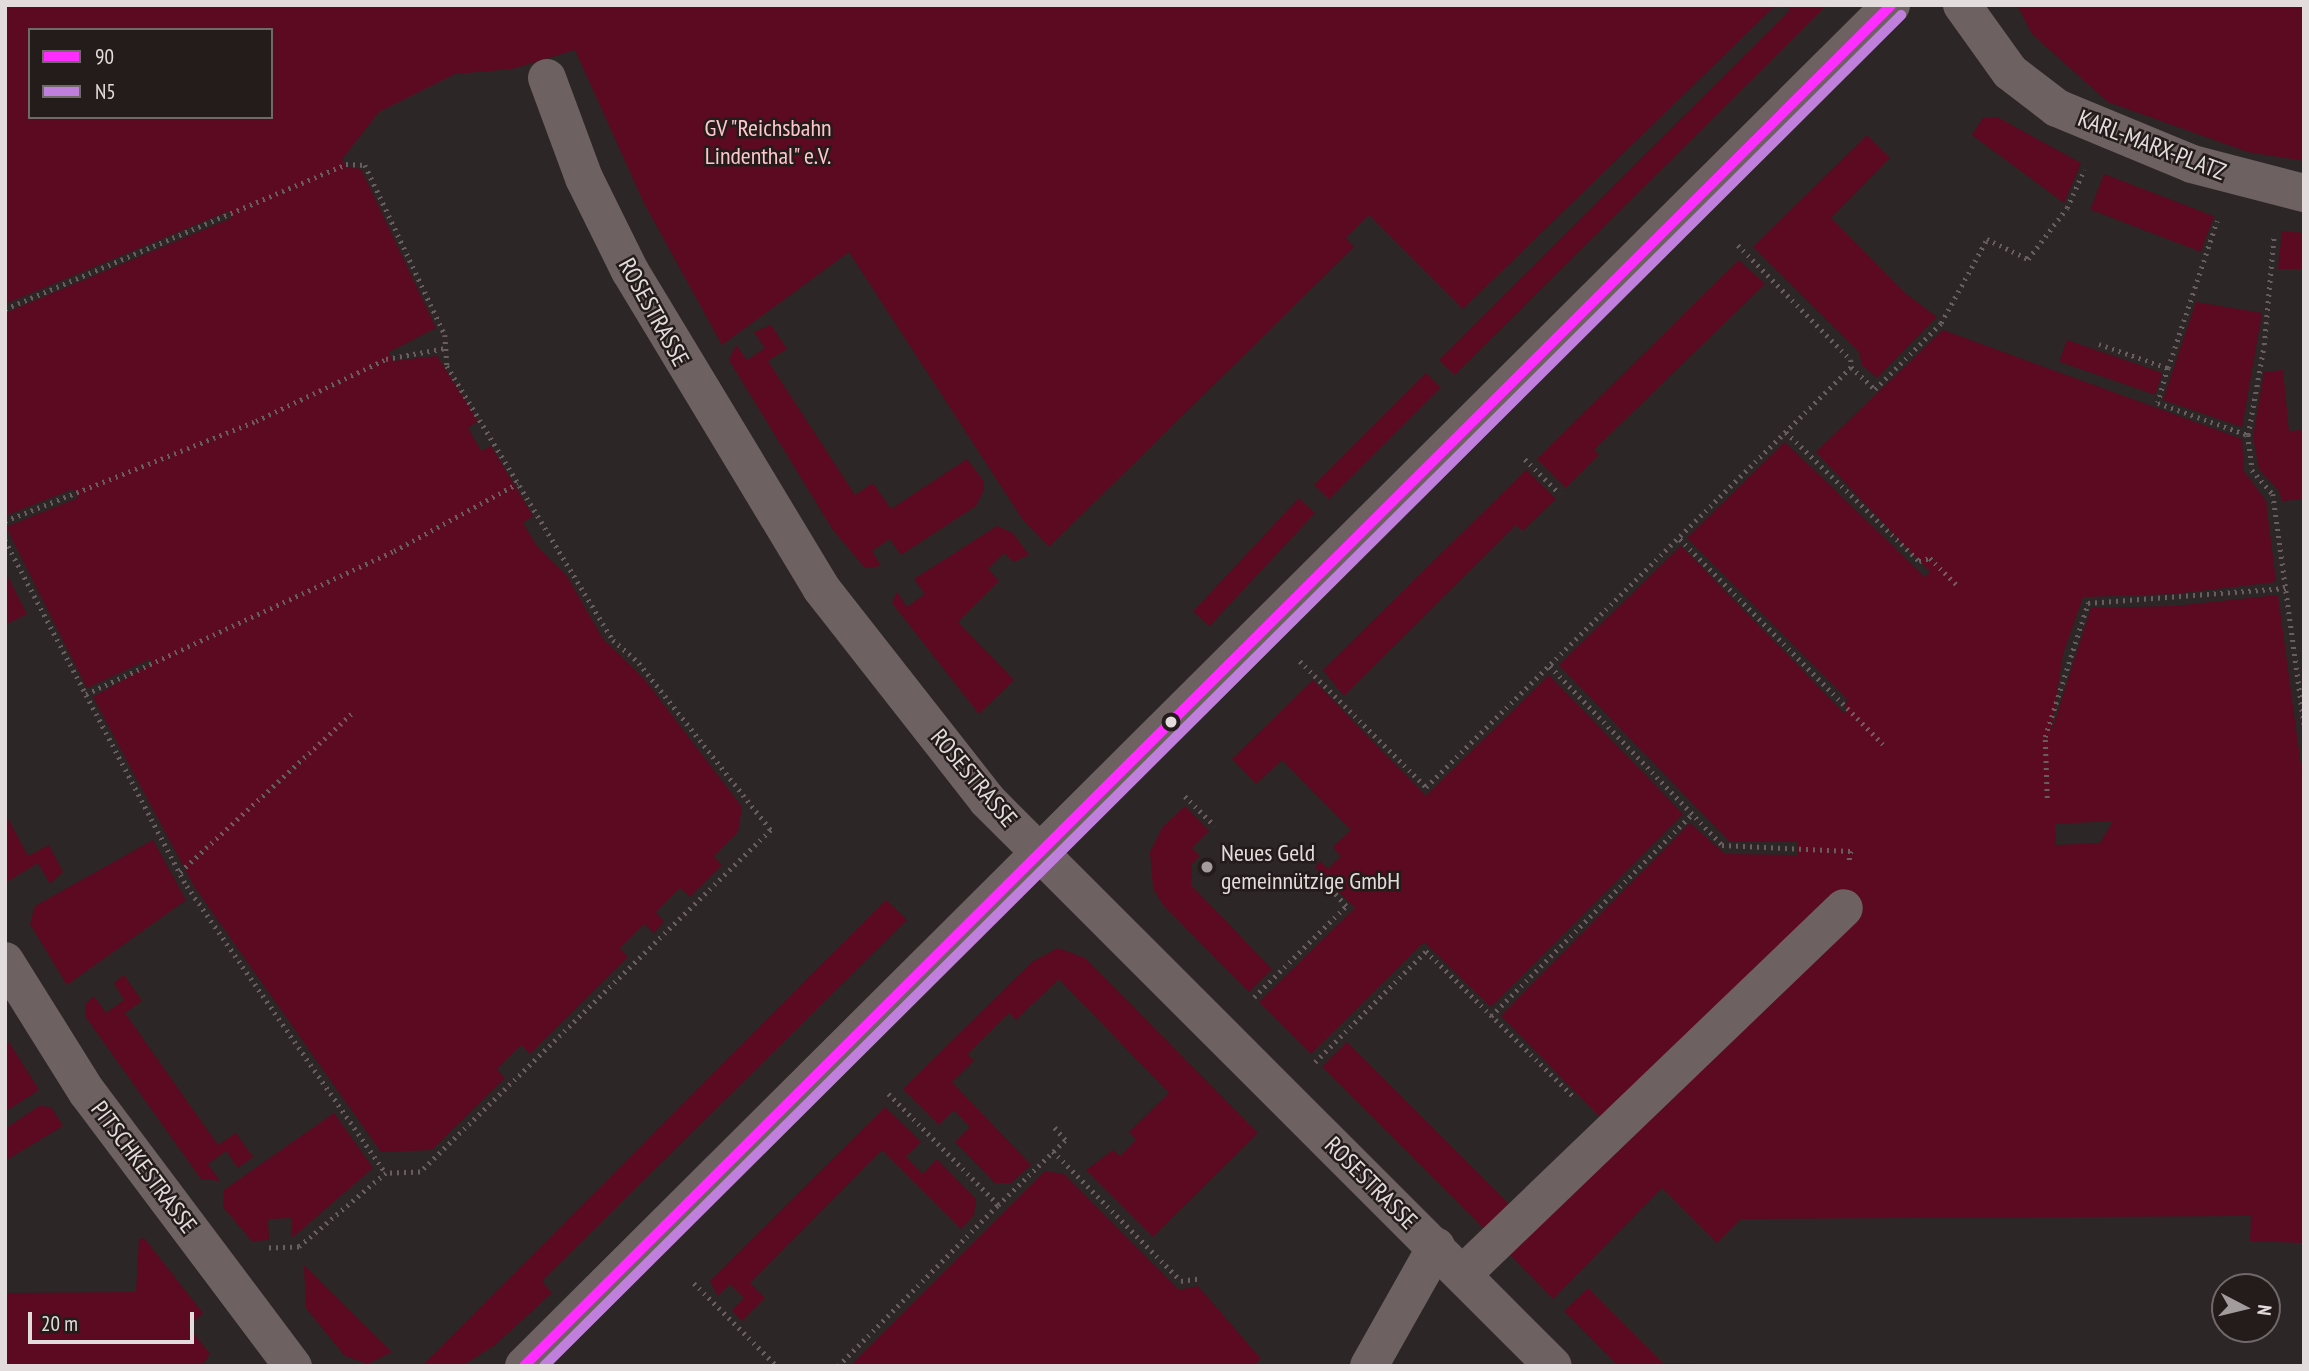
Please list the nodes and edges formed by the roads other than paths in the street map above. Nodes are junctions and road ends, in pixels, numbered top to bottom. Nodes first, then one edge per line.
1 (1891, 5) edge
2 (1962, 5) edge
3 (547, 78) dead end
4 (2304, 193) edge
5 (1039, 851) junction
6 (1844, 908) road end
7 (5, 961) edge
8 (1436, 1247) junction
9 (1463, 1273) junction
10 (293, 1366) edge
11 (524, 1366) edge
12 (1369, 1366) edge
13 (1553, 1366) edge

1 - 5 street
2 - 4 street, KARL-MARX-PLATZ
3 - 5 street, ROSESTRASSE
5 - 8 street, ROSESTRASSE
5 - 11 street
6 - 9 street
7 - 10 street, PITSCHKESTRASSE
8 - 9 street, ROSESTRASSE
8 - 12 street
9 - 13 street, ROSESTRASSE

